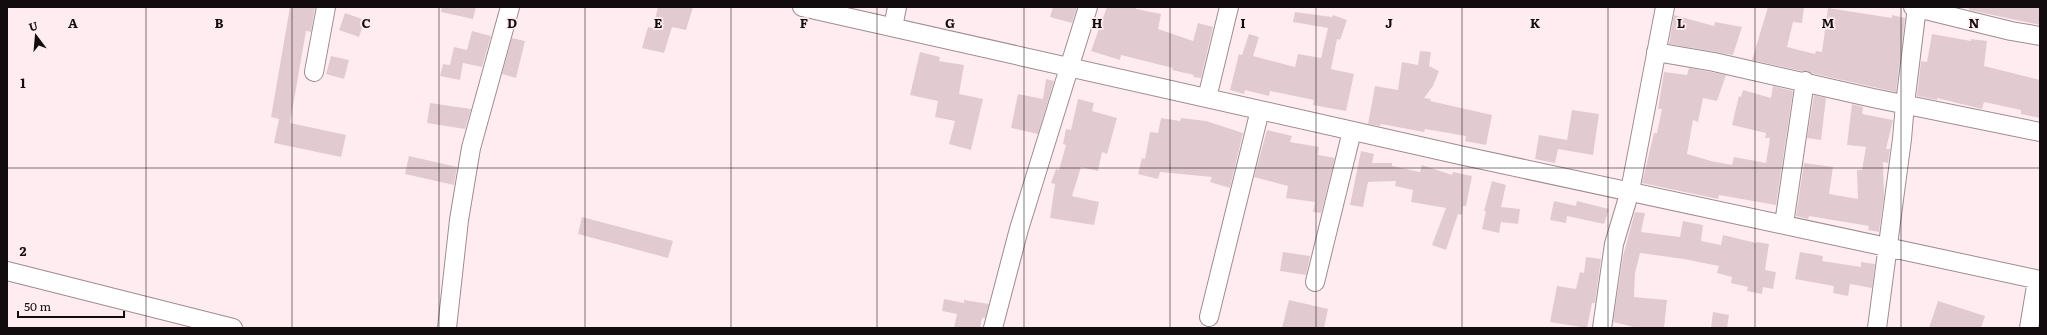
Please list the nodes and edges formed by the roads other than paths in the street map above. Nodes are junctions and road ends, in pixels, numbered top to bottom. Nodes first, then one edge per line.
1 (326, 7) edge
2 (510, 7) edge
3 (802, 7) edge
4 (897, 7) edge
5 (1088, 7) edge
6 (1229, 7) edge
7 (1665, 7) edge
8 (1916, 7) edge
9 (892, 27) junction
10 (2040, 36) edge
11 (1656, 52) junction
12 (1070, 67) junction
13 (314, 72) dead end
14 (1805, 81) junction
15 (1207, 98) junction
16 (1905, 104) junction
17 (1260, 110) junction
18 (1352, 131) junction
19 (2040, 132) edge
20 (1630, 191) junction
21 (1784, 224) junction
22 (1887, 247) junction
23 (7, 271) edge
24 (2038, 280) edge
25 (1315, 282) dead end
26 (1209, 317) dead end
27 (233, 328) edge
28 (447, 328) edge
29 (992, 328) edge
30 (1602, 328) edge
31 (1877, 328) edge
32 (2029, 328) edge

1 - 13 street
2 - 28 street
3 - 9 street
4 - 9 street
5 - 12 street
6 - 15 street
7 - 11 street
8 - 10 street
8 - 16 street
9 - 12 street
11 - 14 street
11 - 20 street
12 - 15 street
12 - 29 street
14 - 16 street
14 - 21 street
15 - 17 street
16 - 19 street
16 - 22 street
17 - 18 street
17 - 26 street
18 - 20 street
18 - 25 street
20 - 21 street
20 - 30 street
21 - 22 street
22 - 24 street
22 - 31 street
23 - 27 street
24 - 32 street

